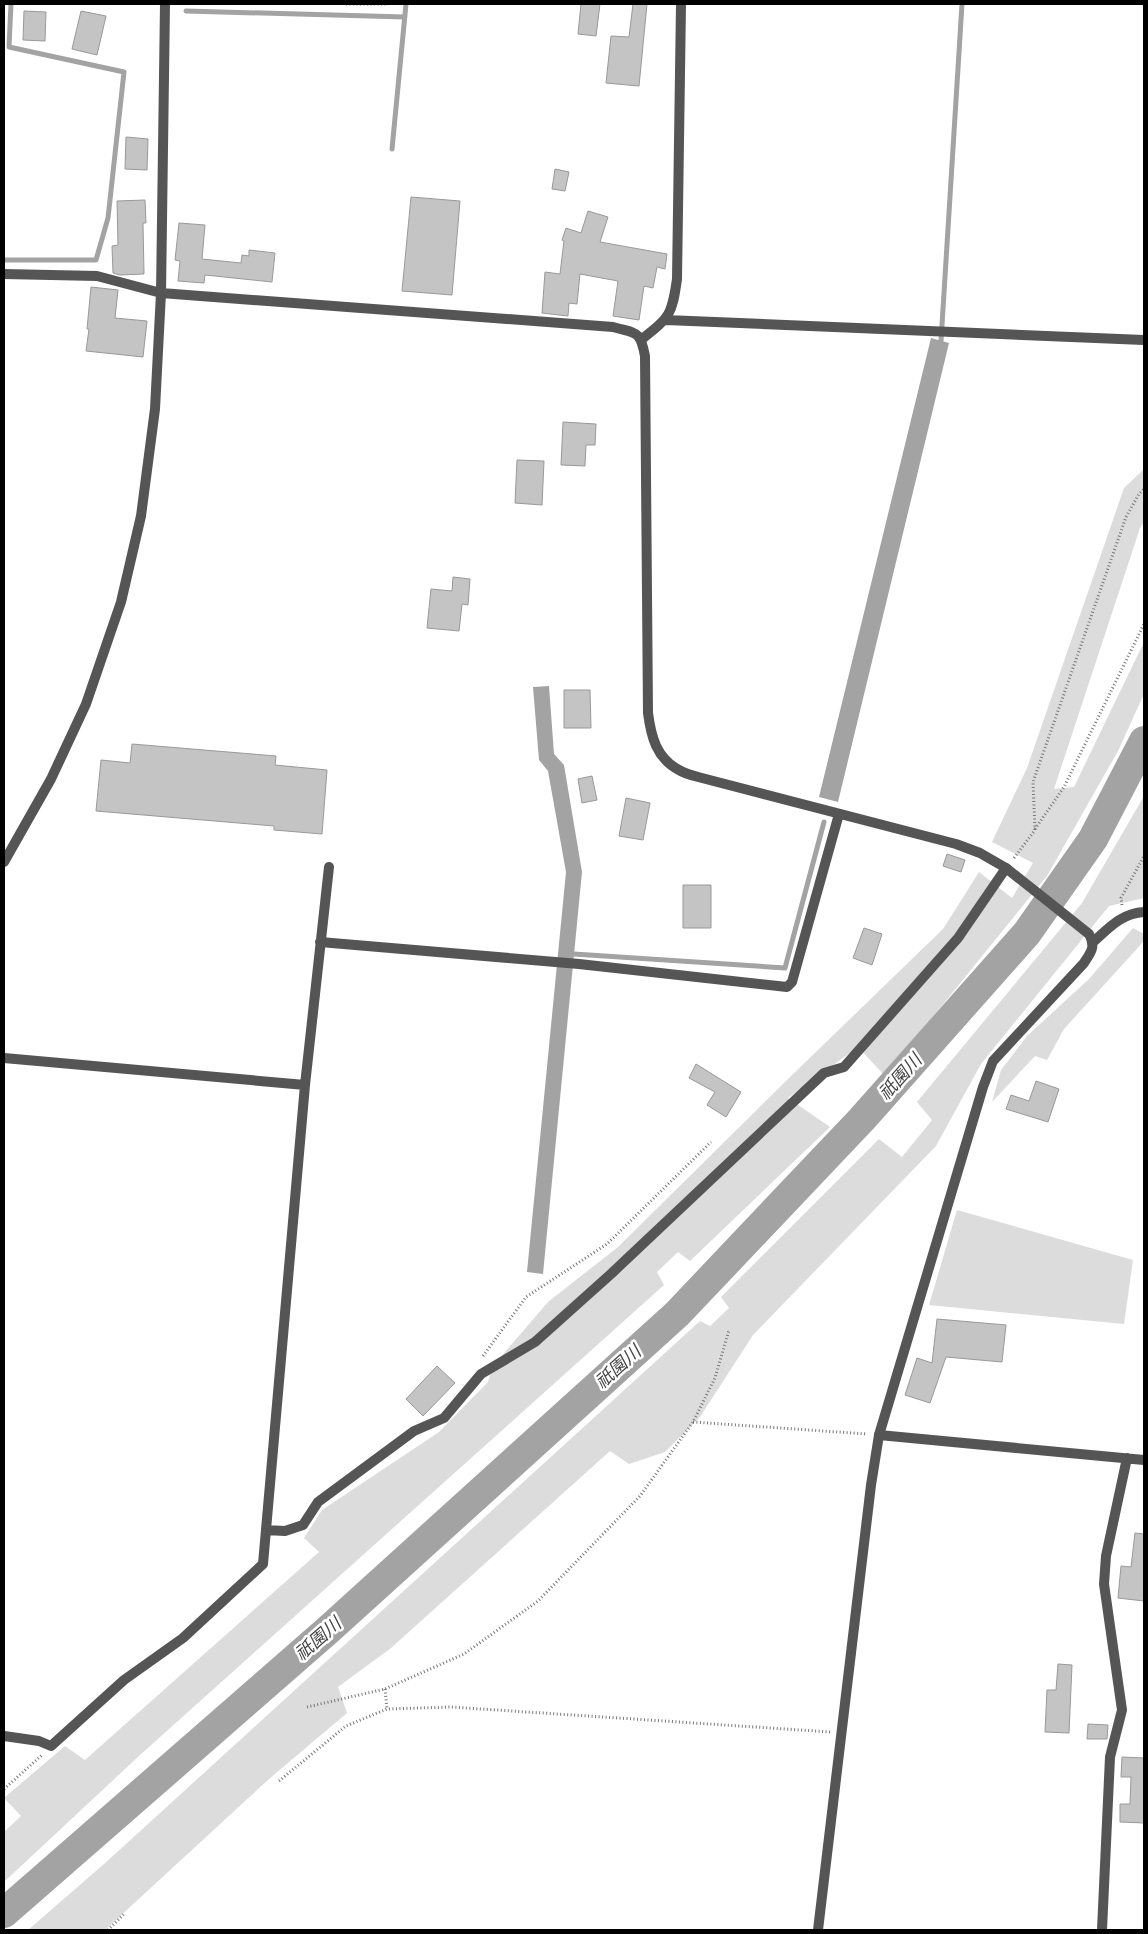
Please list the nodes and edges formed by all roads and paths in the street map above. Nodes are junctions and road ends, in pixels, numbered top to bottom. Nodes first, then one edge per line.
1 (165, 4) edge
2 (346, 4) edge
3 (388, 4) edge
4 (681, 4) edge
5 (4, 274) edge
6 (161, 293) junction
7 (666, 320) junction
8 (642, 339) junction
9 (1144, 340) edge
10 (1144, 490) edge
11 (1144, 624) edge
12 (838, 814) junction
13 (1035, 830) junction
14 (1144, 856) edge
15 (4, 862) edge
16 (329, 867) dead end
17 (1006, 868) junction
18 (1144, 912) edge
19 (1122, 917) junction
20 (1091, 938) junction
21 (320, 942) junction
22 (4, 1058) edge
23 (304, 1085) junction
24 (711, 1142) dead end
25 (729, 1330) dead end
26 (481, 1374) junction
27 (693, 1422) junction
28 (879, 1435) junction
29 (1127, 1458) junction
30 (1144, 1460) edge
31 (266, 1530) junction
32 (385, 1689) junction
33 (307, 1707) dead end
34 (387, 1709) junction
35 (841, 1732) junction
36 (4, 1736) edge
37 (51, 1746) junction
38 (278, 1781) dead end
39 (4, 1789) edge
40 (125, 1913) dead end
41 (108, 1930) edge
42 (818, 1930) edge
43 (1102, 1930) edge

1 - 6 street
2 - 3 path
4 - 7 street
5 - 6 street
6 - 8 street
6 - 15 street
7 - 8 street
7 - 9 street
8 - 12 street
10 - 13 path
11 - 13 path
12 - 17 street
12 - 21 street
13 - 17 path
14 - 19 path
16 - 21 street
17 - 20 street
17 - 26 street
18 - 19 street
19 - 20 street
20 - 28 street
21 - 23 street
22 - 23 street
23 - 31 street
24 - 26 path
25 - 27 path
26 - 31 street
27 - 28 path
27 - 32 path
28 - 29 street
28 - 35 street
29 - 30 street
29 - 43 street
31 - 37 street
32 - 33 path
32 - 34 path
34 - 35 path
34 - 38 path
35 - 42 street
36 - 37 street
37 - 39 path
40 - 41 path

